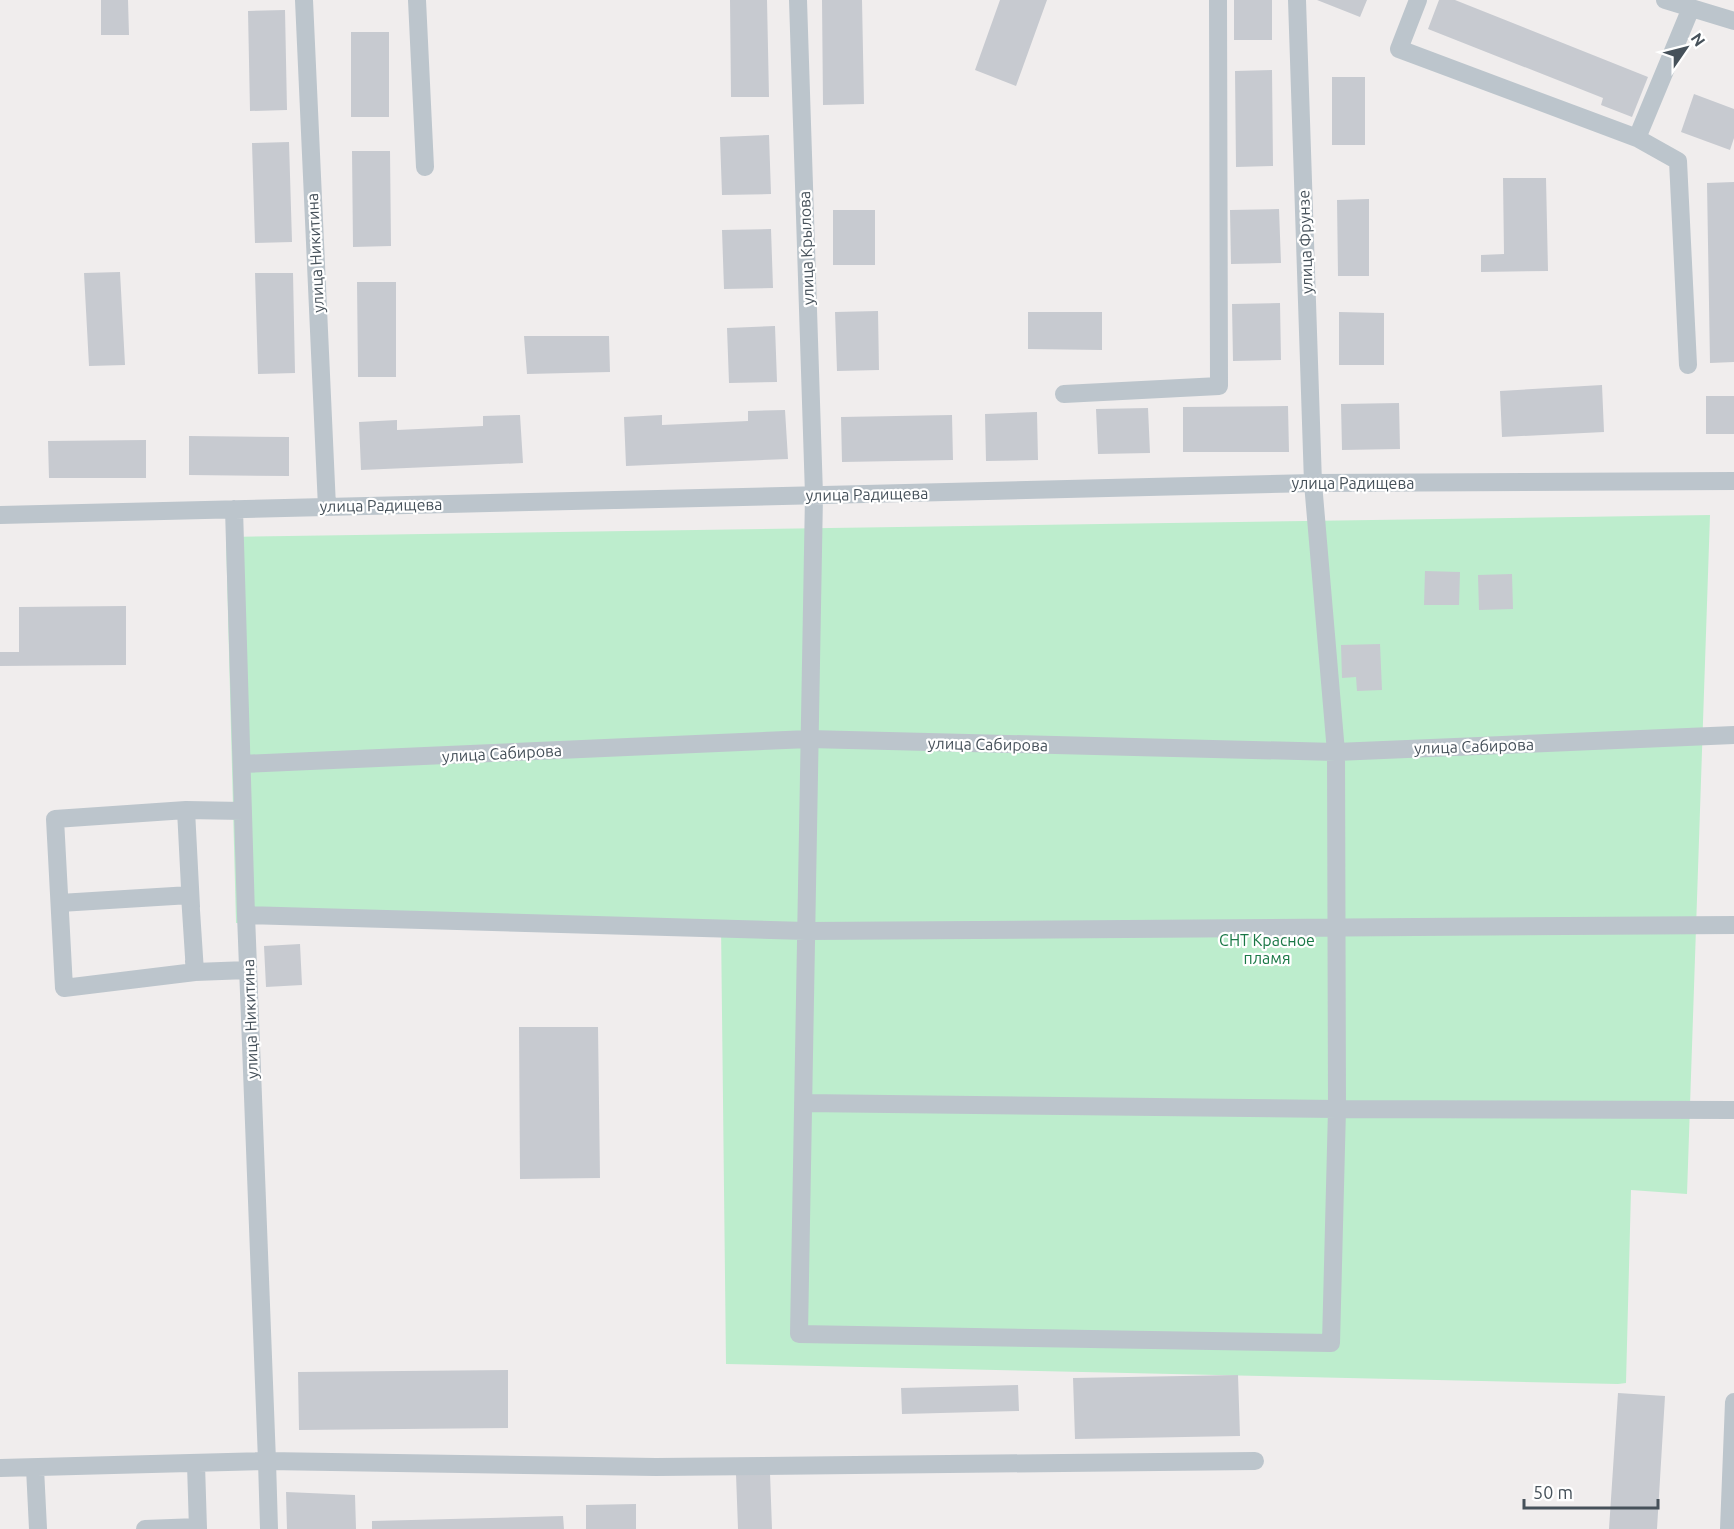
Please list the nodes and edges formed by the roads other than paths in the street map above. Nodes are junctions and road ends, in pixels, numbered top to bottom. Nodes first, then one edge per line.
1 (304, 0) edge
2 (417, 0) edge
3 (798, 0) edge
4 (1218, 0) edge
5 (1297, 0) edge
6 (1418, 0) edge
7 (1665, 0) edge
8 (1691, 8) junction
9 (1734, 21) edge
10 (1638, 138) junction
11 (426, 167) dead end
12 (1689, 365) dead end
13 (1064, 394) dead end
14 (1734, 481) edge
15 (1313, 483) junction
16 (814, 495) junction
17 (327, 507) junction
18 (234, 509) junction
19 (0, 515) edge
20 (1734, 735) edge
21 (809, 739) junction
22 (1336, 752) junction
23 (242, 764) junction
24 (186, 810) junction
25 (243, 812) junction
26 (190, 895) junction
27 (60, 903) junction
28 (246, 915) junction
29 (1734, 925) edge
30 (1336, 927) junction
31 (806, 931) junction
32 (248, 970) junction
33 (195, 972) junction
34 (803, 1103) junction
35 (1337, 1109) junction
36 (1734, 1110) edge
37 (1734, 1402) edge
38 (267, 1461) junction
39 (1255, 1461) dead end
40 (196, 1464) junction
41 (0, 1468) edge
42 (34, 1468) junction
43 (198, 1528) edge
44 (38, 1529) edge
45 (145, 1529) edge
46 (268, 1529) edge
47 (1729, 1529) edge

1 - 17 street, улица Никитина
2 - 11 street
3 - 16 street, улица Крылова
4 - 13 street
5 - 15 street, улица Фрунзе
6 - 10 street
7 - 8 street
8 - 9 street
8 - 10 street
10 - 12 street
14 - 15 street, улица Радищева
15 - 16 street, улица Радищева
15 - 22 street, улица Фрунзе
16 - 17 street, улица Радищева
16 - 21 street, улица Крылова
17 - 18 street, улица Радищева
18 - 19 street, улица Радищева
18 - 23 street, улица Никитина
20 - 22 street, улица Сабирова
21 - 22 street, улица Сабирова
21 - 23 street, улица Сабирова
21 - 31 street, улица Крылова
22 - 30 street, улица Фрунзе
23 - 25 street, улица Никитина
24 - 25 street
24 - 26 street
24 - 27 street
25 - 28 street, улица Никитина
26 - 27 street
26 - 33 street
27 - 33 street
28 - 31 street
28 - 32 street, улица Никитина
29 - 30 street
30 - 31 street
30 - 35 street, улица Фрунзе
31 - 34 street, улица Крылова
32 - 33 street
32 - 38 street, улица Никитина
34 - 35 street
34 - 35 street, улица Крылова
35 - 36 street
37 - 47 street
38 - 39 street
38 - 40 street
38 - 46 street, улица Никитина
40 - 42 street
40 - 43 street
41 - 42 street
42 - 44 street
43 - 45 street

